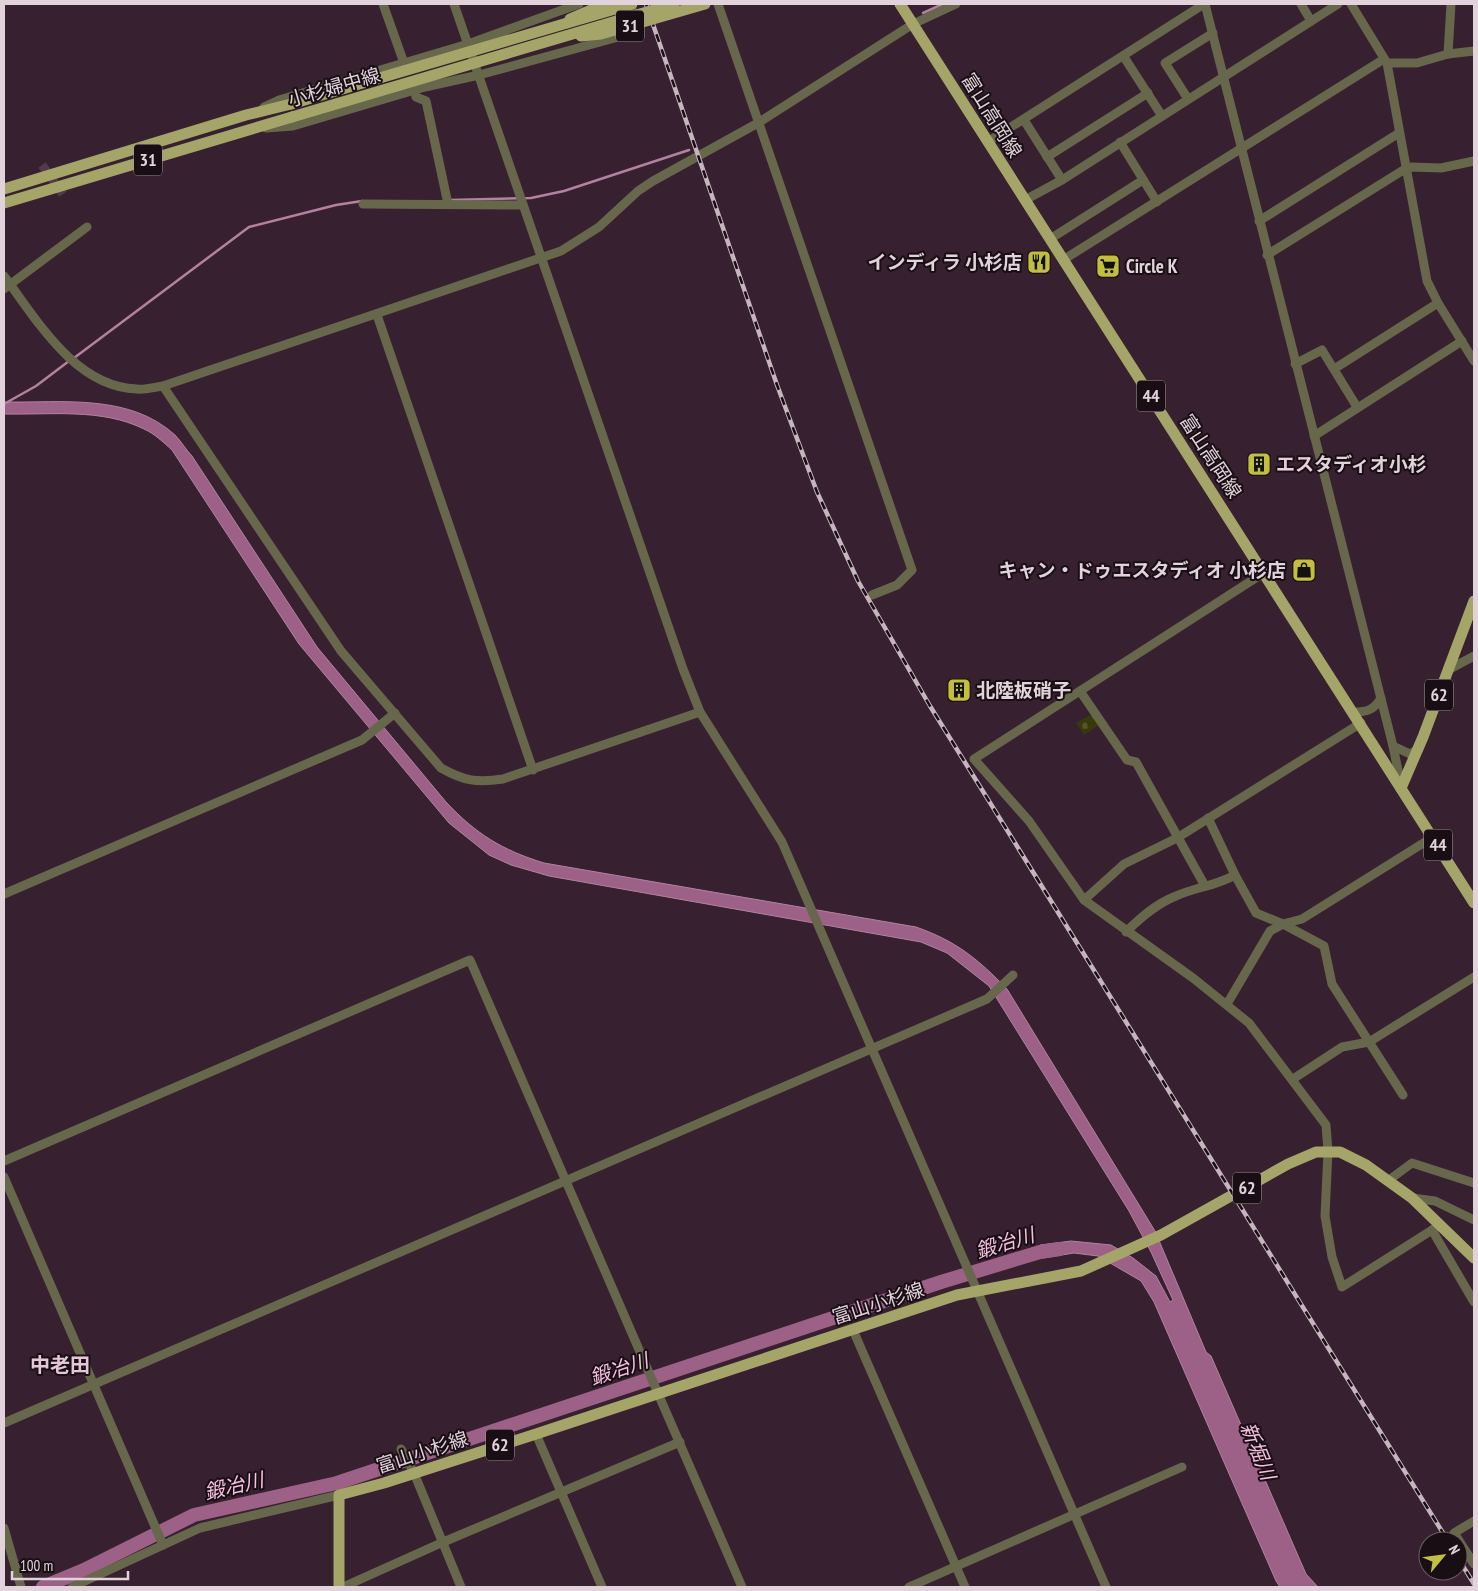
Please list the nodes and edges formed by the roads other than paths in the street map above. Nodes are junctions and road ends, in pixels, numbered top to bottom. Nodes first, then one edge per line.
1 (383, 4) edge
2 (454, 4) edge
3 (579, 4) edge
4 (605, 4) edge
5 (631, 4) edge
6 (674, 4) edge
7 (705, 4) edge
8 (729, 4) edge
9 (900, 4) edge
10 (956, 4) edge
11 (1205, 4) edge
12 (1300, 4) edge
13 (1338, 4) edge
14 (1351, 4) edge
15 (1451, 4) edge
16 (718, 5) edge
17 (1311, 21) junction
18 (913, 24) junction
19 (550, 28) junction
20 (1213, 33) junction
21 (554, 39) junction
22 (468, 44) junction
23 (1474, 51) edge
24 (1448, 54) junction
25 (1124, 57) junction
26 (1385, 61) junction
27 (404, 63) junction
28 (479, 75) junction
29 (1223, 75) junction
30 (414, 90) junction
31 (1148, 93) junction
32 (1188, 98) junction
33 (246, 116) junction
34 (1162, 116) junction
35 (1024, 120) junction
36 (758, 123) junction
37 (251, 129) junction
38 (1400, 133) junction
39 (989, 141) junction
40 (1120, 142) junction
41 (1241, 149) junction
42 (1047, 157) junction
43 (1474, 161) edge
44 (1406, 169) junction
45 (1062, 180) junction
46 (1143, 180) junction
47 (4, 189) edge
48 (1025, 200) junction
49 (1156, 202) junction
50 (4, 203) edge
51 (362, 204) dead end
52 (448, 204) junction
53 (523, 205) junction
54 (1259, 221) junction
55 (87, 227) dead end
56 (1050, 239) junction
57 (1267, 255) junction
58 (543, 258) junction
59 (1063, 260) junction
60 (4, 276) edge
61 (7, 287) edge
62 (1438, 303) junction
63 (377, 314) junction
64 (1462, 342) junction
65 (1474, 361) edge
66 (1295, 364) junction
67 (1334, 369) junction
68 (163, 386) junction
69 (1357, 407) junction
70 (1314, 436) junction
71 (1265, 572) junction
72 (872, 595) dead end
73 (1474, 601) edge
74 (1474, 656) edge
75 (1448, 670) junction
76 (1080, 691) junction
77 (1381, 698) junction
78 (700, 712) junction
79 (1354, 712) junction
80 (395, 713) junction
81 (1361, 724) junction
82 (1393, 746) junction
83 (1418, 749) junction
84 (533, 770) junction
85 (1401, 788) junction
86 (1208, 818) junction
87 (1433, 837) junction
88 (1177, 838) junction
89 (1235, 875) junction
90 (1205, 886) junction
91 (4, 894) edge
92 (1084, 900) junction
93 (1474, 903) edge
94 (1283, 924) junction
95 (1126, 932) junction
96 (1013, 975) dead end
97 (1474, 977) edge
98 (1227, 1004) junction
99 (1369, 1042) junction
100 (872, 1049) junction
101 (1293, 1079) junction
102 (1403, 1094) dead end
103 (1328, 1151) junction
104 (4, 1160) edge
105 (4, 1177) edge
106 (1389, 1180) junction
107 (564, 1181) junction
108 (1474, 1183) edge
109 (1412, 1198) junction
110 (1474, 1220) edge
111 (1436, 1228) junction
112 (1474, 1258) edge
113 (975, 1286) junction
114 (1474, 1302) edge
115 (853, 1330) junction
116 (93, 1384) junction
117 (659, 1391) junction
118 (4, 1424) edge
119 (536, 1434) junction
120 (680, 1442) junction
121 (401, 1449) dead end
122 (1182, 1467) dead end
123 (411, 1470) junction
124 (562, 1493) junction
125 (340, 1494) junction
126 (1073, 1513) junction
127 (1474, 1521) edge
128 (4, 1528) edge
129 (162, 1543) junction
130 (441, 1543) junction
131 (1474, 1564) edge
132 (956, 1567) junction
133 (21, 1586) edge
134 (72, 1587) edge
135 (339, 1587) edge
136 (343, 1587) edge
137 (461, 1587) edge
138 (602, 1587) edge
139 (742, 1587) edge
140 (909, 1587) edge
141 (965, 1587) edge
142 (1106, 1587) edge

1 - 27 street
2 - 22 street
3 - 22 street
4 - 19 main road, 31, bridge
5 - 19 main road, 小杉婦中線 / 31, bridge
5 - 28 street
6 - 21 main road, 小杉婦中線 / 31, bridge
7 - 21 main road, 31, bridge
8 - 16 street
9 - 18 main road, 富山高岡線 / 44
10 - 18 street
11 - 20 street
11 - 25 street
12 - 17 street
13 - 17 street
14 - 26 street
15 - 24 street
16 - 36 street
17 - 29 street
18 - 36 street
18 - 39 main road, 富山高岡線 / 44
19 - 33 main road, 小杉婦中線 / 31, bridge
20 - 29 street
20 - 32 street
21 - 37 main road, 小杉婦中線 / 31, bridge
22 - 27 street
22 - 28 street
23 - 24 street
24 - 26 street
25 - 31 street
25 - 35 street
26 - 38 street
26 - 41 street
27 - 33 street
28 - 30 street
28 - 53 street
29 - 32 street
29 - 41 street
30 - 37 street
30 - 52 street
31 - 34 street
31 - 42 street
32 - 34 street
33 - 47 main road, 小杉婦中線 / 31
34 - 40 street
35 - 39 street
35 - 42 street
36 - 58 street
36 - 72 street
37 - 50 main road, 小杉婦中線 / 31
38 - 44 street
38 - 54 street
39 - 48 main road, 富山高岡線 / 44
40 - 45 street
40 - 46 street
41 - 49 street
41 - 54 street
42 - 45 street
43 - 44 street
44 - 57 street
44 - 62 street
45 - 48 street
46 - 49 street
46 - 56 street
48 - 56 main road, 富山高岡線 / 44
49 - 59 street
51 - 52 street
52 - 53 street
53 - 58 street
54 - 57 street
55 - 61 street
56 - 59 main road, 富山高岡線 / 44
57 - 66 street
58 - 63 street
58 - 78 street
59 - 71 main road, 富山高岡線 / 44
60 - 61 street
61 - 68 street
62 - 64 street
62 - 67 street
63 - 68 street
63 - 84 street
64 - 65 street
64 - 69 street
66 - 67 street
66 - 70 street
67 - 69 street
68 - 80 street
69 - 70 street
70 - 77 street
71 - 76 street
71 - 79 main road, 富山高岡線 / 44
73 - 75 main road, 62
74 - 75 street
75 - 83 main road, 62
76 - 88 street
76 - 92 street
77 - 79 street
77 - 82 street
78 - 84 street
78 - 100 street
79 - 81 main road, 富山高岡線 / 44
80 - 84 street
80 - 91 street
81 - 85 main road, 富山高岡線 / 44
81 - 86 street
82 - 83 street
82 - 85 street
83 - 85 main road, 62
85 - 87 main road, 富山高岡線 / 44
86 - 88 street
86 - 89 street
87 - 93 main road, 富山高岡線 / 44
87 - 94 street
88 - 90 street
88 - 92 street
89 - 90 street
89 - 94 street
90 - 95 street
92 - 95 street
94 - 98 street
94 - 99 street
95 - 98 street
96 - 100 street
97 - 99 street
98 - 101 street
99 - 101 street
99 - 102 street
100 - 107 street
100 - 113 street
101 - 103 street
103 - 106 main road, 富山小杉線 / 62
103 - 111 street
103 - 113 main road, 富山小杉線 / 62
104 - 107 street
105 - 116 street
106 - 108 street
106 - 109 main road, 富山小杉線 / 62
107 - 116 street
107 - 117 street
109 - 110 street
109 - 111 main road, 富山小杉線 / 62
111 - 112 main road, 富山小杉線 / 62
111 - 114 street
113 - 115 main road, 富山小杉線 / 62
113 - 126 street
115 - 117 main road, 富山小杉線 / 62
115 - 132 street
116 - 118 street
116 - 129 street
117 - 119 main road, 富山小杉線 / 62
117 - 120 street
119 - 123 main road, 富山小杉線 / 62
119 - 124 street
120 - 124 street
120 - 139 street
121 - 123 street
122 - 126 street
123 - 125 main road, 富山小杉線 / 62
123 - 130 street
124 - 130 street
124 - 138 street
125 - 129 street
125 - 135 main road
126 - 132 street
126 - 142 street
127 - 131 street
128 - 133 street
129 - 134 street
130 - 136 street
130 - 137 street
132 - 140 street
132 - 141 street

